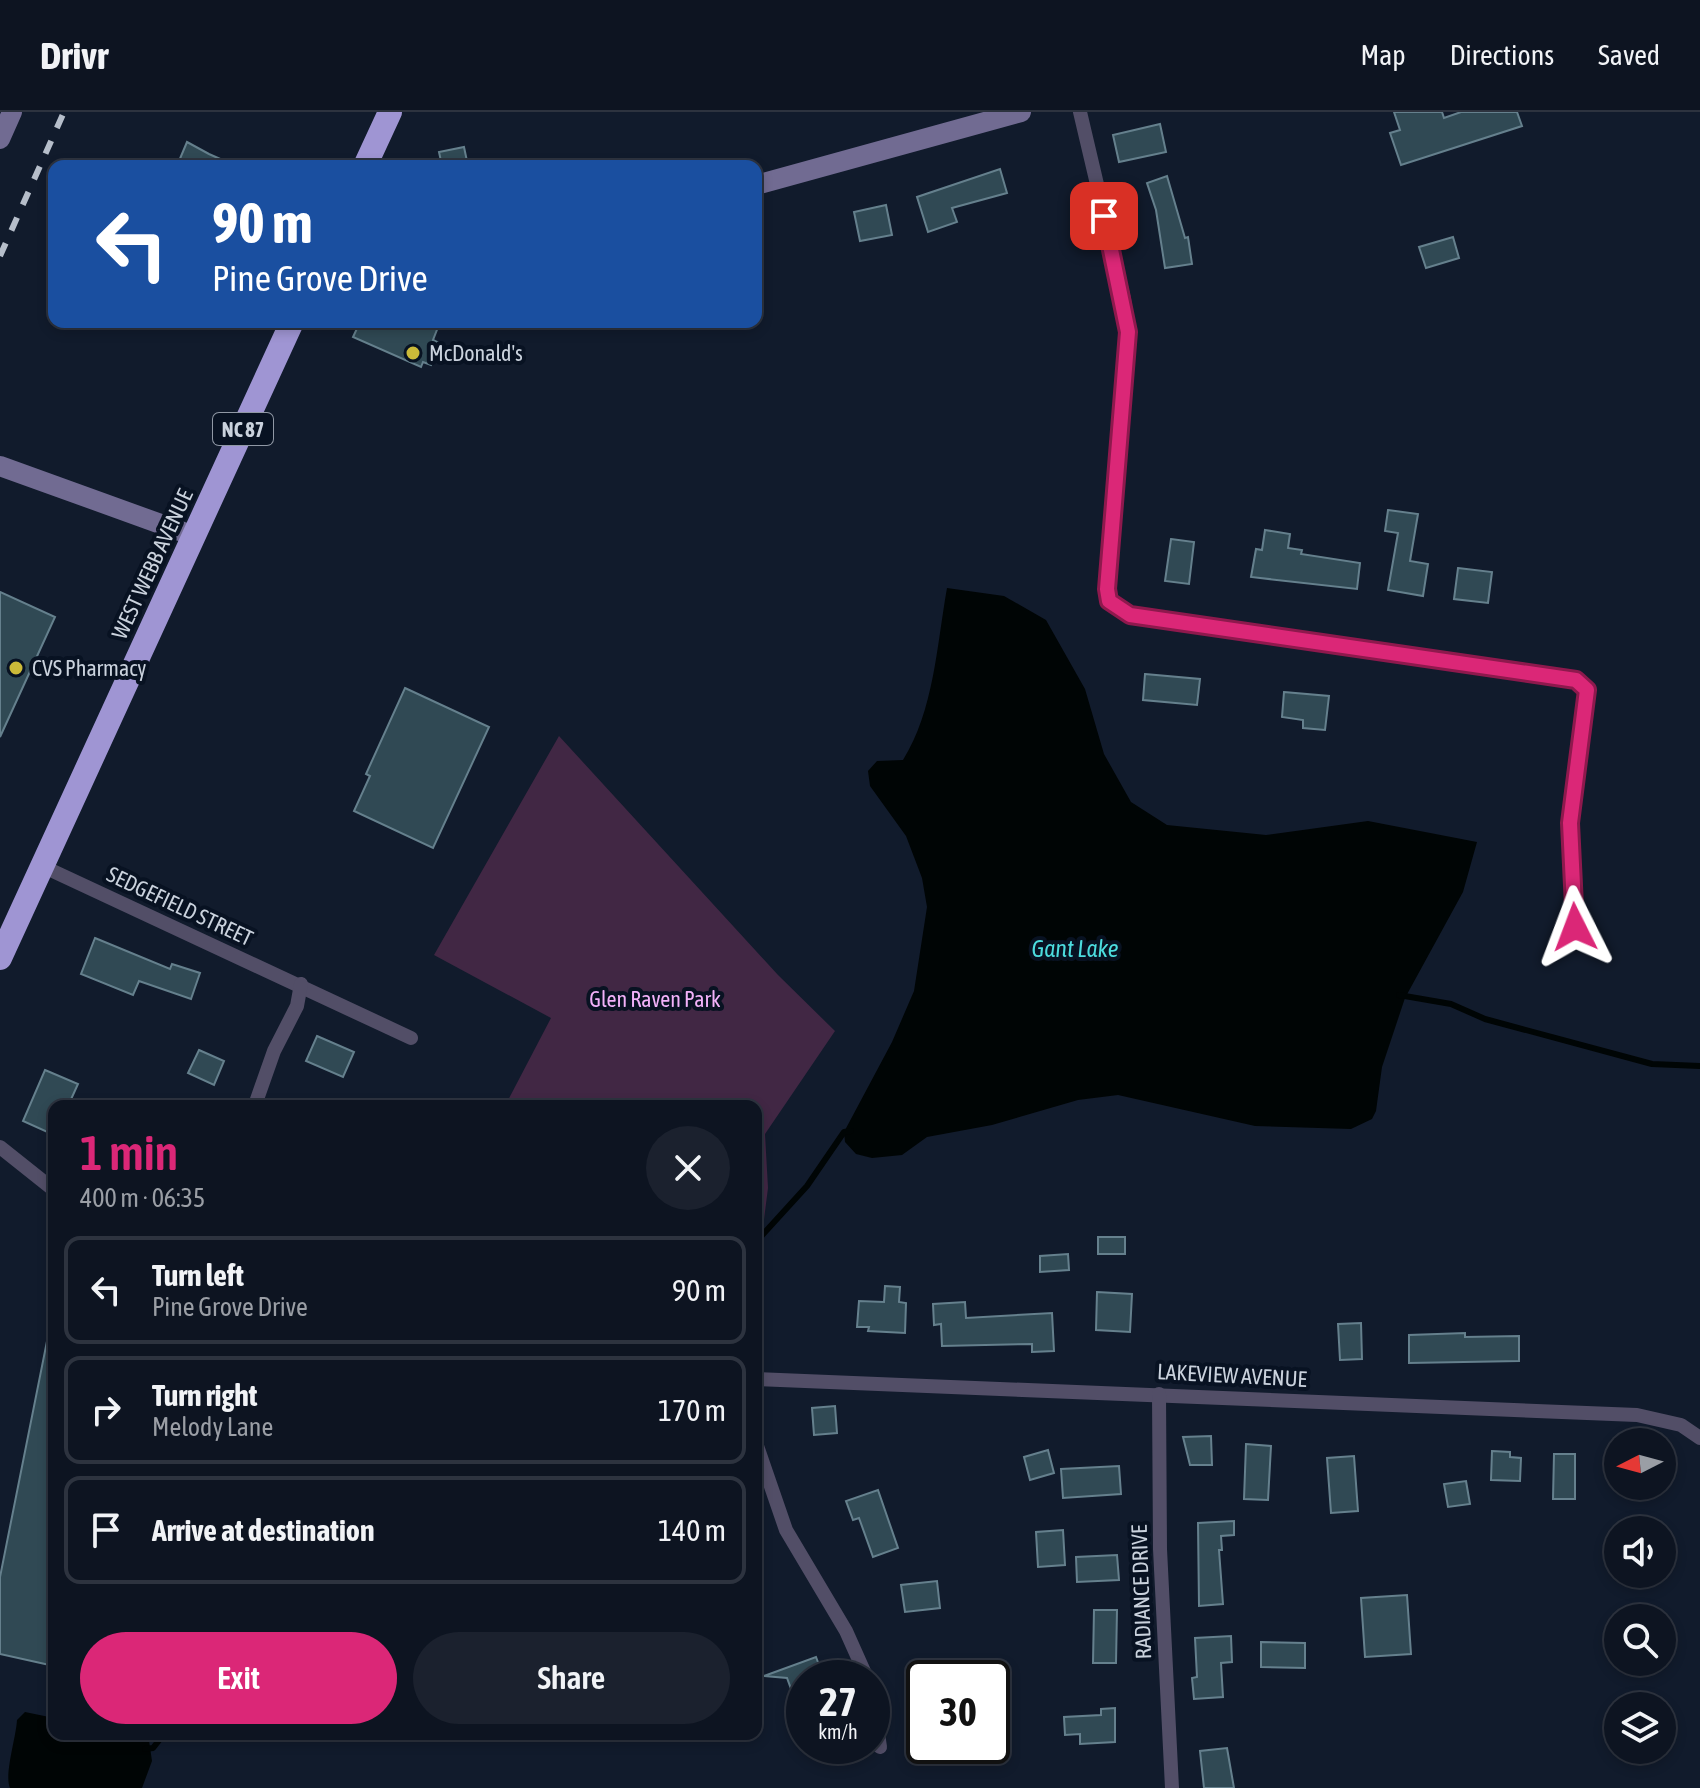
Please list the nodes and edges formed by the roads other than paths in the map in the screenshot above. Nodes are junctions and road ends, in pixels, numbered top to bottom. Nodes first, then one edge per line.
1 (12, 112) edge
2 (390, 112) edge
3 (1021, 112) edge
4 (1080, 112) edge
5 (0, 139) edge
6 (368, 160) edge
7 (762, 183) edge
8 (289, 328) edge
9 (0, 466) edge
10 (194, 536) junction
11 (42, 866) junction
12 (1575, 927) dead end
13 (0, 958) edge
14 (301, 984) junction
15 (411, 1038) dead end
16 (257, 1100) edge
17 (0, 1147) edge
18 (48, 1185) edge
19 (762, 1379) edge
20 (1159, 1394) junction
21 (1700, 1438) edge
22 (762, 1460) edge
23 (859, 1660) edge
24 (1172, 1788) edge

1 - 5 street
2 - 6 highway
3 - 7 street
4 - 12 street
8 - 10 highway, WEST WEBB AVENUE / NC 87
9 - 10 street
10 - 11 highway, WEST WEBB AVENUE / NC 87
11 - 13 highway, WEST WEBB AVENUE / NC 87
11 - 14 street, SEDGEFIELD STREET
14 - 15 street, SEDGEFIELD STREET
14 - 16 street
17 - 18 street
19 - 20 street, LAKEVIEW AVENUE
20 - 21 street, LAKEVIEW AVENUE
20 - 24 street, RADIANCE DRIVE
22 - 23 street

